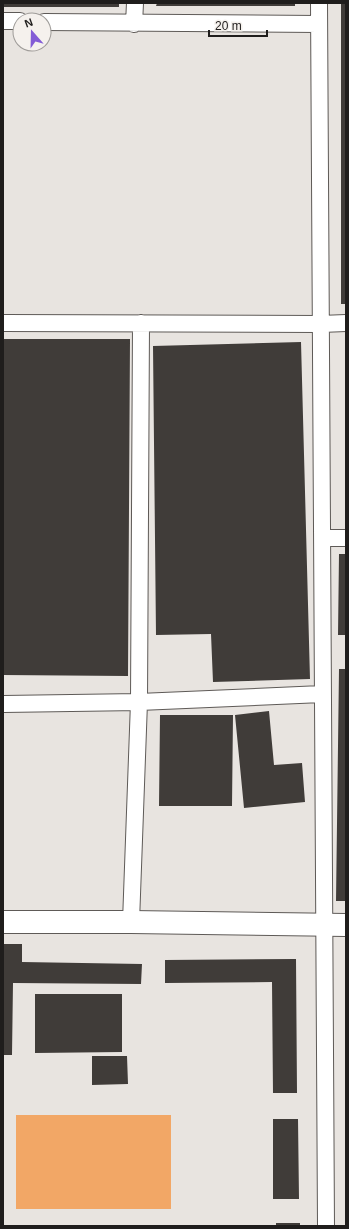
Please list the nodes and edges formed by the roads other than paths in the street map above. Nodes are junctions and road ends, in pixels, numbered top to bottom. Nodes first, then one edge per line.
1 (134, 3) edge
2 (319, 3) edge
3 (52, 22) edge
4 (134, 24) junction
5 (319, 24) junction
6 (3, 323) edge
7 (141, 323) junction
8 (346, 323) edge
9 (321, 324) junction
10 (323, 538) junction
11 (346, 538) edge
12 (322, 694) junction
13 (139, 702) junction
14 (3, 704) edge
15 (3, 922) edge
16 (131, 922) junction
17 (346, 925) edge
18 (323, 926) junction
19 (326, 1226) edge

1 - 4 street
2 - 5 street
3 - 4 street
4 - 5 street
5 - 9 street
6 - 7 street
7 - 9 street
7 - 13 street
8 - 9 street
9 - 10 street
10 - 11 street
10 - 12 street
12 - 13 street
12 - 18 street
13 - 14 street
13 - 16 street
15 - 16 street
16 - 18 street
17 - 18 street
18 - 19 street

